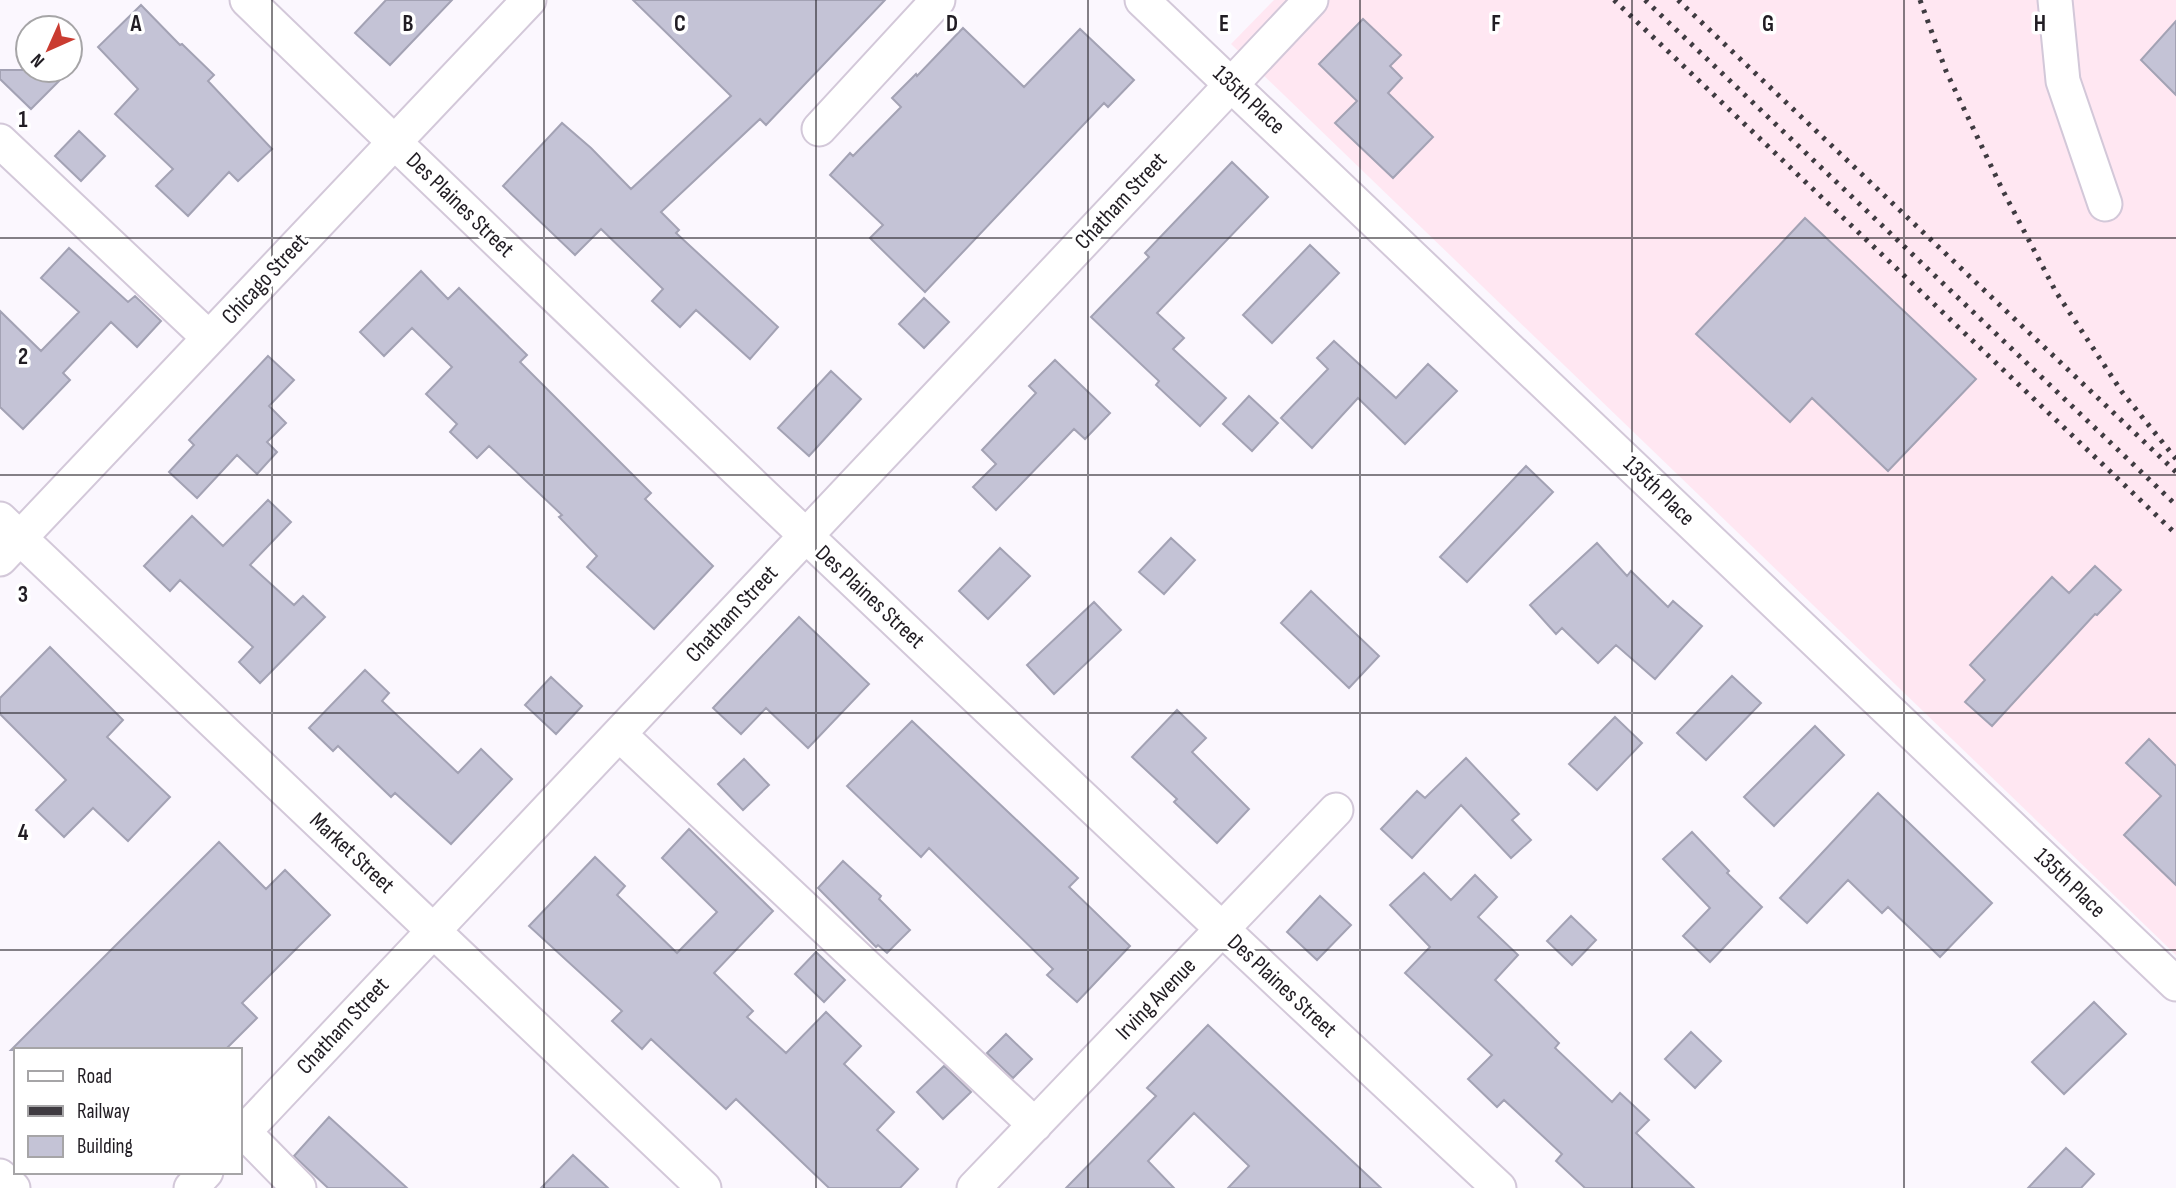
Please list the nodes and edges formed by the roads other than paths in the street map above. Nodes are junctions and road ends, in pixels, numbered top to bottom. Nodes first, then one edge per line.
1 (247, 0) edge
2 (529, 0) edge
3 (938, 0) edge
4 (1142, 0) edge
5 (1311, 0) edge
6 (2055, 0) edge
7 (1232, 84) junction
8 (819, 129) dead end
9 (0, 141) edge
10 (394, 142) junction
11 (2105, 204) dead end
12 (209, 338) junction
13 (805, 536) junction
14 (6, 538) edge
15 (619, 734) junction
16 (1336, 810) dead end
17 (1222, 930) junction
18 (433, 931) junction
19 (2176, 984) edge
20 (1035, 1125) junction
21 (242, 1134) edge
22 (204, 1174) edge
23 (0, 1176) edge
24 (13, 1188) edge
25 (191, 1188) edge
26 (299, 1188) edge
27 (704, 1188) edge
28 (974, 1188) edge
29 (1499, 1188) edge

1 - 10 street, Des Plaines Street
2 - 10 street, Chicago Street
3 - 8 street
4 - 7 street, 135th Place
5 - 7 street, Chatham Street
6 - 11 street
7 - 13 street, Chatham Street
7 - 19 street, 135th Place
9 - 12 street
10 - 12 street, Chicago Street
10 - 13 street, Des Plaines Street
12 - 14 street, Chicago Street
13 - 15 street, Chatham Street
13 - 17 street, Des Plaines Street
14 - 18 street, Market Street
15 - 18 street, Chatham Street
15 - 20 street
16 - 17 street, Irving Avenue
17 - 20 street, Irving Avenue
17 - 29 street, Des Plaines Street
18 - 21 street, Chatham Street
18 - 27 street, Market Street
20 - 28 street, Irving Avenue
21 - 26 street
22 - 25 street
23 - 24 street

